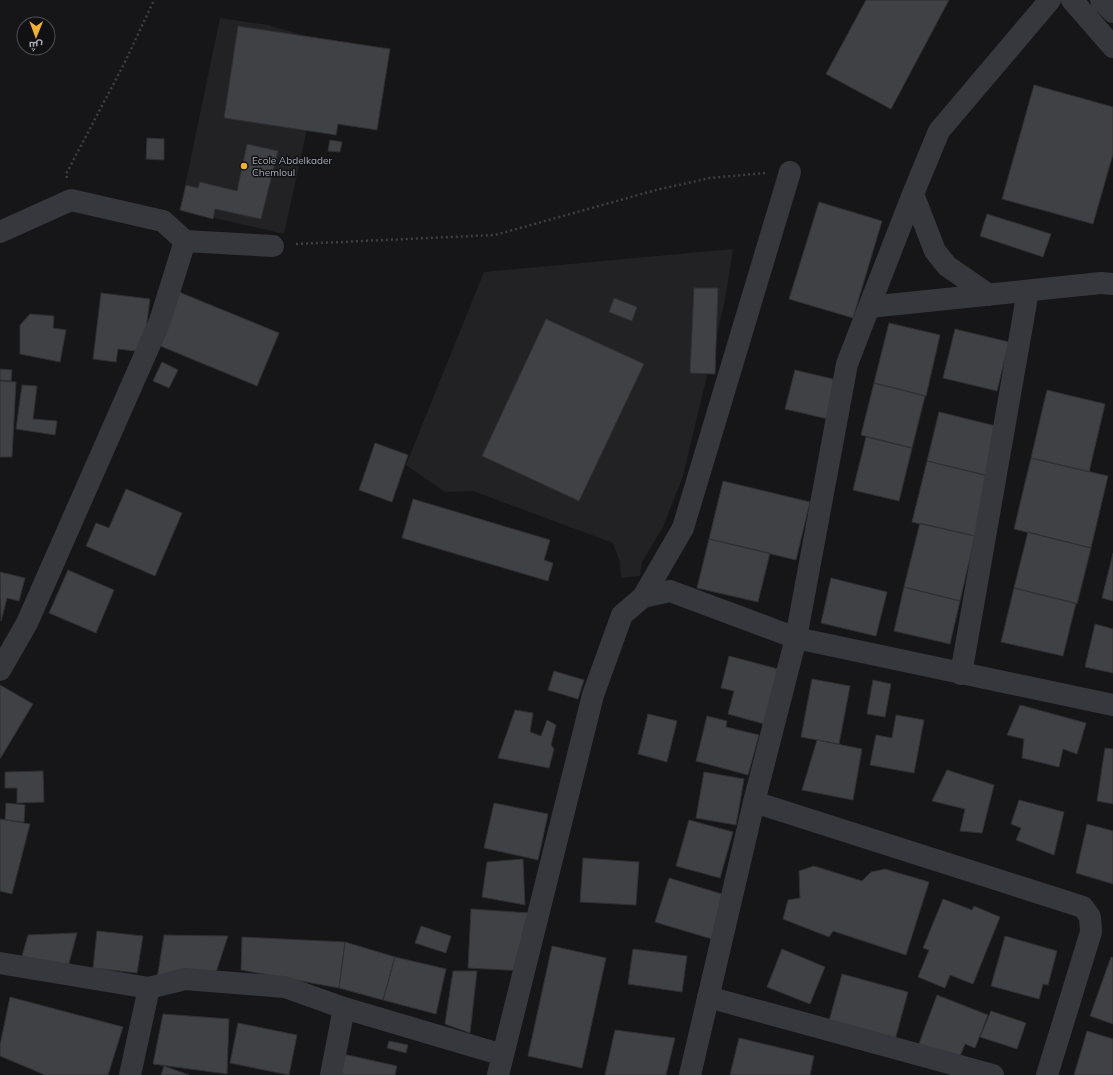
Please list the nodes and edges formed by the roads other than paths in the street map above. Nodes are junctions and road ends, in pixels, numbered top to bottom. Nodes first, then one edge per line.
1 (1050, 0) edge
2 (1072, 0) edge
3 (1101, 0) edge
4 (1113, 12) edge
5 (1113, 47) edge
6 (790, 172) road end
7 (913, 194) junction
8 (0, 232) edge
9 (185, 241) junction
10 (273, 246) road end
11 (1113, 284) edge
12 (1028, 291) junction
13 (989, 295) junction
14 (869, 307) junction
15 (643, 597) junction
16 (796, 638) junction
17 (0, 670) edge
18 (961, 674) junction
19 (1113, 705) edge
20 (754, 802) junction
21 (0, 963) edge
22 (149, 988) junction
23 (708, 997) junction
24 (344, 1008) junction
25 (501, 1065) edge
26 (130, 1075) edge
27 (331, 1075) edge
28 (690, 1075) edge
29 (993, 1075) edge
30 (1047, 1075) edge

1 - 7 street
2 - 5 street
3 - 4 street
6 - 15 street
7 - 13 street
7 - 14 street
8 - 9 street
9 - 10 street
9 - 17 street
11 - 12 street
12 - 13 street
12 - 18 street
13 - 14 street
14 - 16 street
15 - 16 street
15 - 25 street
16 - 18 street
16 - 20 street
18 - 19 street
20 - 23 street
20 - 30 street
21 - 22 street
22 - 24 street
22 - 26 street
23 - 28 street
23 - 29 street
24 - 25 street
24 - 27 street

